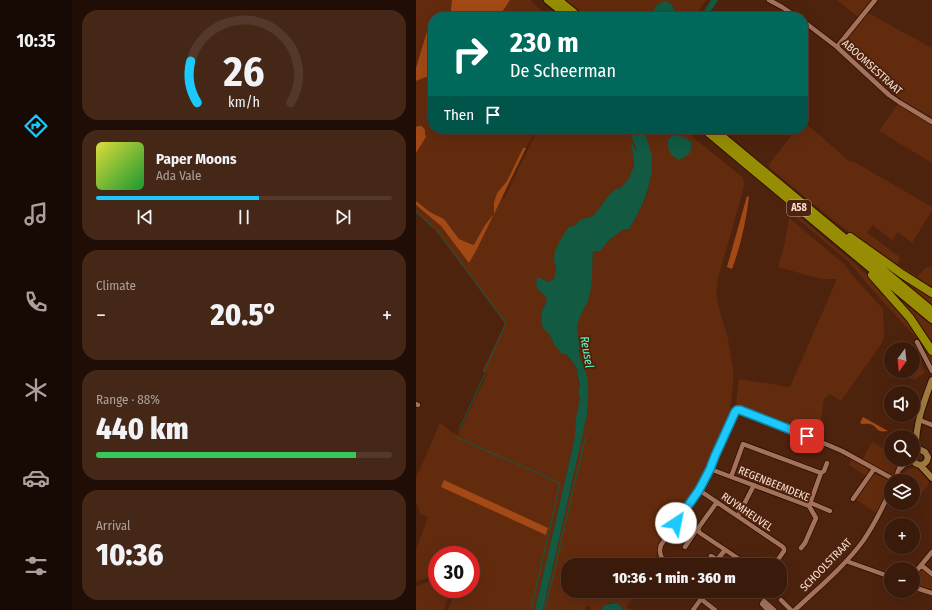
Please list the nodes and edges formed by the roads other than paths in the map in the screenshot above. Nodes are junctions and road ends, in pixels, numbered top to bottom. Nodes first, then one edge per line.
1 (548, 0) edge
2 (558, 0) edge
3 (769, 0) edge
4 (875, 0) edge
5 (563, 12) edge
6 (573, 12) edge
7 (790, 12) edge
8 (808, 26) edge
9 (837, 47) junction
10 (932, 122) edge
11 (710, 134) edge
12 (719, 134) edge
13 (809, 209) junction
14 (850, 251) junction
15 (932, 293) edge
16 (932, 311) edge
17 (932, 319) edge
18 (920, 348) edge
19 (932, 352) edge
20 (932, 371) edge
21 (932, 380) edge
22 (922, 421) dead end
23 (932, 425) edge
24 (917, 430) edge
25 (920, 454) edge
26 (827, 463) dead end
27 (923, 464) joint
28 (710, 469) junction
29 (874, 469) junction
30 (822, 473) junction
31 (884, 475) edge
32 (731, 476) junction
33 (932, 478) edge
34 (754, 485) junction
35 (699, 490) junction
36 (853, 499) dead end
37 (717, 502) junction
38 (884, 504) edge
39 (810, 505) junction
40 (830, 511) dead end
41 (738, 516) junction
42 (698, 530) junction
43 (685, 547) dead end
44 (801, 548) dead end
45 (725, 550) junction
46 (932, 552) edge
47 (711, 556) dead end
48 (662, 558) edge
49 (737, 558) edge
50 (779, 558) edge
51 (846, 561) junction
52 (921, 565) joint
53 (932, 574) edge
54 (884, 575) edge
55 (920, 589) edge
56 (932, 593) edge
57 (702, 599) joint
58 (781, 600) dead end
59 (693, 610) edge
60 (715, 610) edge
61 (791, 610) edge
62 (795, 610) edge

1 - 5 highway
2 - 6 highway
3 - 7 street
4 - 9 street
8 - 9 street, ABOOMSESTRAAT
9 - 10 street, ABOOMSESTRAAT
11 - 14 highway, A58
12 - 13 highway, A58
13 - 15 highway, A58
13 - 16 highway, A58
14 - 17 highway, A58
14 - 19 highway, A58
18 - 20 street
21 - 24 main road
22 - 23 street
25 - 27 main road
26 - 30 street
27 - 33 main road
28 - 29 street
28 - 32 street, REGENBEEMDEKE
28 - 35 street
29 - 31 street
29 - 36 street
30 - 32 street
30 - 39 street
32 - 34 street, REGENBEEMDEKE
34 - 39 street, REGENBEEMDEKE
34 - 41 street
35 - 37 street, RUYMHEUVEL
35 - 48 street
37 - 41 street, RUYMHEUVEL
37 - 42 street
38 - 51 street, SCHOOLSTRAAT
39 - 40 street, REGENBEEMDEKE
39 - 44 street, REGENBEEMDEKE
41 - 50 street, RUYMHEUVEL
42 - 43 street
42 - 45 street
45 - 47 street
45 - 49 street
46 - 52 street
51 - 54 street
51 - 62 street, SCHOOLSTRAAT
52 - 53 street
55 - 56 street
57 - 59 street
57 - 60 street
58 - 61 street

